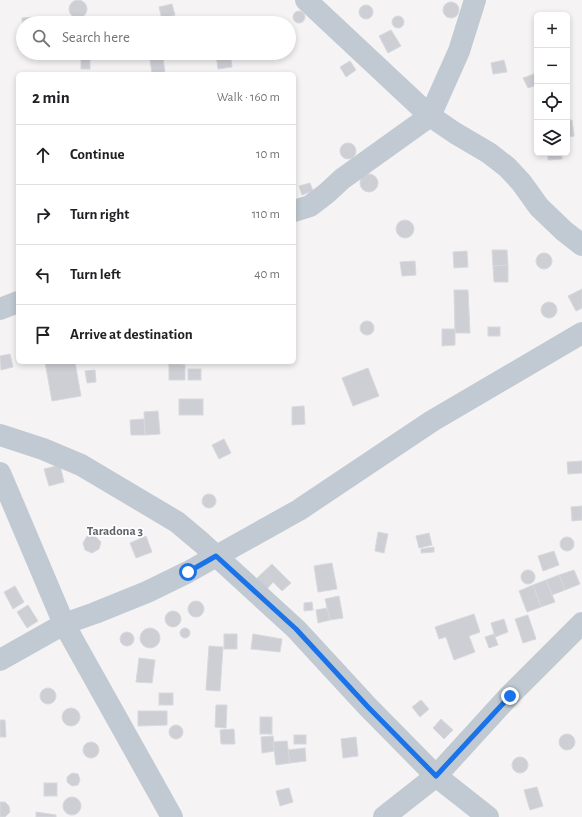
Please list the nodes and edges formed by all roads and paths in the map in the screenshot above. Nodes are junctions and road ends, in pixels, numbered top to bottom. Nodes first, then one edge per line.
1 (306, 0) edge
2 (475, 0) edge
3 (430, 116) junction
4 (296, 210) edge
5 (582, 245) edge
6 (16, 303) edge
7 (0, 309) edge
8 (582, 333) edge
9 (0, 435) edge
10 (0, 473) edge
11 (216, 556) junction
12 (582, 623) edge
13 (64, 624) junction
14 (0, 660) edge
15 (436, 776) junction
16 (172, 817) edge
17 (384, 817) edge
18 (488, 817) edge

1 - 3 street
2 - 3 street
3 - 4 street
3 - 5 street
6 - 7 street
8 - 11 street
9 - 11 street
10 - 13 street
11 - 13 street
11 - 15 street
12 - 15 street
13 - 14 street
13 - 16 street
15 - 17 street
15 - 18 street

